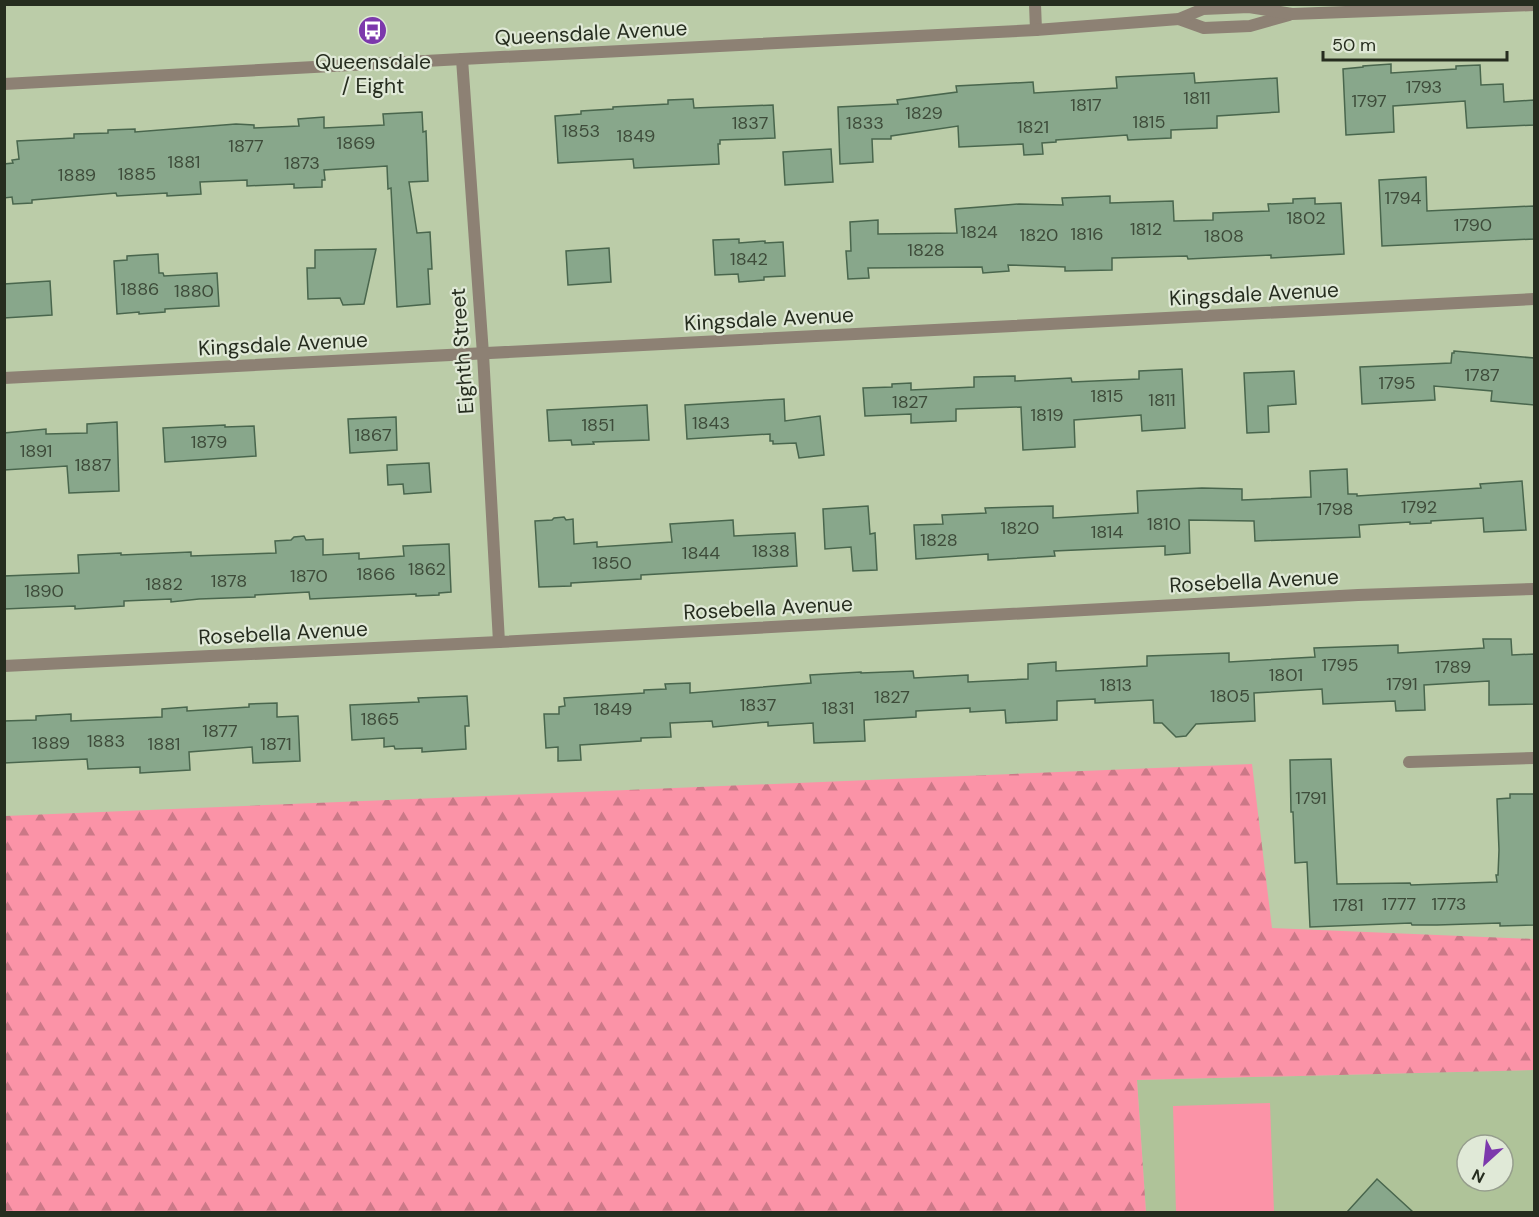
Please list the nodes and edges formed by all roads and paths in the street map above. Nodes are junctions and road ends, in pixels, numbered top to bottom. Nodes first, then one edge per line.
1 (1035, 4) edge
2 (1534, 5) edge
3 (1229, 6) edge
4 (1292, 14) junction
5 (1179, 20) junction
6 (1036, 30) junction
7 (462, 58) junction
8 (4, 84) edge
9 (1534, 299) edge
10 (483, 354) junction
11 (4, 378) edge
12 (1534, 589) edge
13 (499, 642) junction
14 (4, 666) edge
15 (1534, 758) edge
16 (1409, 762) dead end

1 - 6 street
2 - 4 street, Queensdale Avenue
3 - 4 street, Queensdale Avenue
3 - 5 street, Queensdale Avenue
4 - 5 street, Queensdale Avenue
5 - 6 street, Queensdale Avenue
6 - 7 street, Queensdale Avenue
7 - 8 street, Queensdale Avenue
7 - 10 street, Eighth Street
9 - 10 street, Kingsdale Avenue
10 - 11 street, Kingsdale Avenue
10 - 13 street, Eighth Street
12 - 13 street, Rosebella Avenue
13 - 14 street, Rosebella Avenue
15 - 16 street

